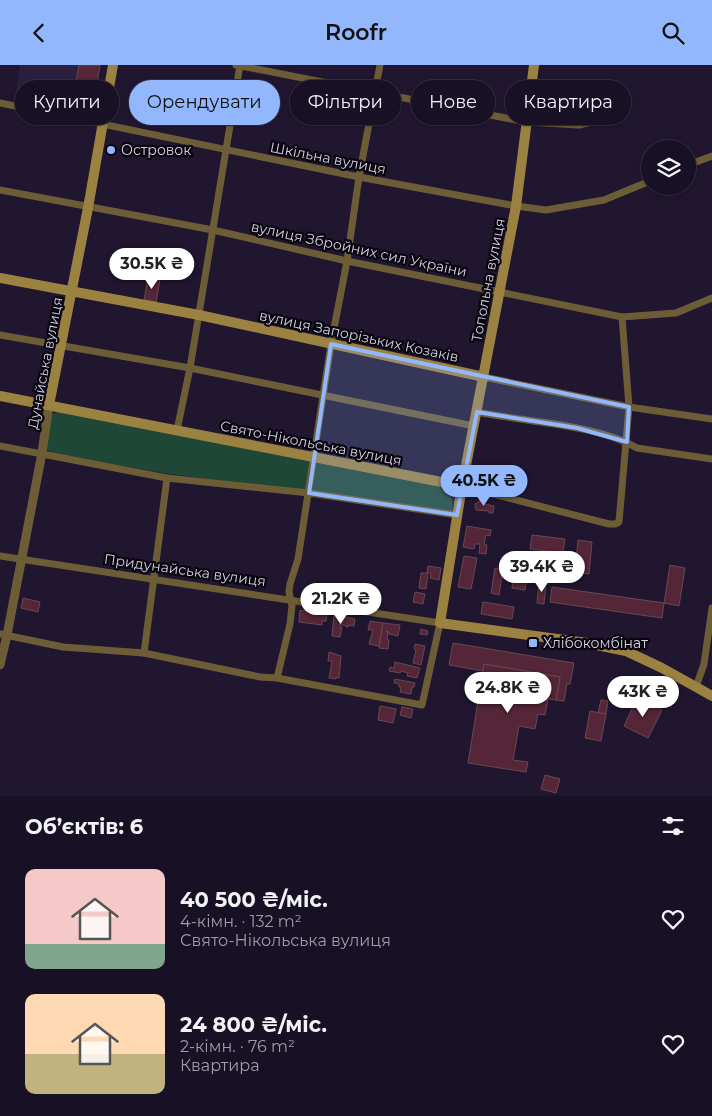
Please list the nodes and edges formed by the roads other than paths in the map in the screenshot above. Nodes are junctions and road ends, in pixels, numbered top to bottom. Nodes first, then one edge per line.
1 (113, 65) edge
2 (239, 65) edge
3 (380, 65) edge
4 (534, 65) edge
5 (110, 80) edge
6 (315, 80) edge
7 (378, 80) edge
8 (532, 80) edge
9 (401, 97) edge
10 (0, 103) edge
11 (15, 106) edge
12 (505, 118) edge
13 (103, 125) edge
14 (112, 125) edge
15 (369, 125) edge
16 (526, 125) edge
17 (227, 150) junction
18 (712, 157) edge
19 (696, 162) edge
20 (359, 177) junction
21 (641, 185) edge
22 (0, 190) edge
23 (516, 206) junction
24 (88, 208) junction
25 (213, 230) junction
26 (347, 261) junction
27 (0, 279) edge
28 (499, 292) junction
29 (72, 293) junction
30 (712, 298) edge
31 (199, 315) junction
32 (622, 317) junction
33 (0, 335) edge
34 (331, 344) junction
35 (62, 346) junction
36 (190, 369) junction
37 (484, 377) junction
38 (0, 396) edge
39 (323, 396) junction
40 (49, 405) junction
41 (629, 407) junction
42 (477, 412) junction
43 (712, 419) edge
44 (474, 426) junction
45 (177, 430) junction
46 (627, 442) junction
47 (0, 446) edge
48 (42, 453) junction
49 (314, 457) junction
50 (712, 459) edge
51 (167, 478) junction
52 (462, 486) junction
53 (309, 493) junction
54 (457, 515) junction
55 (0, 556) edge
56 (21, 559) junction
57 (154, 579) junction
58 (291, 599) junction
59 (712, 608) edge
60 (440, 623) junction
61 (4, 634) edge
62 (144, 653) junction
63 (0, 665) edge
64 (277, 677) junction
65 (696, 687) junction
66 (712, 696) edge

1 - 5 main road, Дунайська вулиця
2 - 6 street
2 - 17 street
3 - 7 street
4 - 8 main road, Топольна вулиця
9 - 12 street
10 - 11 street, Шкільна вулиця
13 - 24 main road, Дунайська вулиця
14 - 17 street, Шкільна вулиця
15 - 20 street
16 - 23 main road, Топольна вулиця
17 - 20 street, Шкільна вулиця
17 - 25 street
18 - 19 street
20 - 23 street, Шкільна вулиця
20 - 26 street
21 - 23 street, Шкільна вулиця
22 - 24 street, вулиця Збройних сил України
23 - 28 main road, Топольна вулиця
24 - 25 street, вулиця Збройних сил України
24 - 29 main road, Дунайська вулиця
25 - 26 street, вулиця Збройних сил України
25 - 31 street
26 - 28 street, вулиця Збройних сил України
26 - 34 street
27 - 29 main road, вулиця Запорізьких Козаків
28 - 32 street, вулиця Збройних сил України
28 - 37 main road, Топольна вулиця
29 - 31 main road, вулиця Запорізьких Козаків
29 - 35 main road, Дунайська вулиця
30 - 32 street, вулиця Збройних сил України
31 - 34 main road, вулиця Запорізьких Козаків
31 - 36 street
32 - 41 street
33 - 35 street
34 - 37 main road, вулиця Запорізьких Козаків
34 - 39 street
35 - 36 street
35 - 40 main road, Дунайська вулиця
36 - 39 street
36 - 45 street
37 - 41 street, вулиця Запорізьких Козаків
37 - 42 main road, Топольна вулиця
38 - 40 main road, Свято-Нікольська вулиця
39 - 44 street
39 - 49 street
40 - 45 main road, Свято-Нікольська вулиця
40 - 48 street, Дунайська вулиця
41 - 43 street, вулиця Запорізьких Козаків
41 - 46 street
42 - 44 main road, Топольна вулиця
42 - 46 street
44 - 52 main road, Топольна вулиця
45 - 49 main road, Свято-Нікольська вулиця
46 - 50 street
46 - 52 street, Свято-Нікольська вулиця
47 - 48 street
48 - 51 street
48 - 56 street, Дунайська вулиця
49 - 52 main road, Свято-Нікольська вулиця
49 - 53 street
51 - 53 street
51 - 57 street
52 - 54 main road, Топольна вулиця
53 - 54 street
53 - 58 street
54 - 60 main road, Топольна вулиця
55 - 56 street, Придунайська вулиця
56 - 57 street, Придунайська вулиця
56 - 61 street, Дунайська вулиця
57 - 58 street, Придунайська вулиця
57 - 62 street
58 - 60 street, Придунайська вулиця
58 - 64 street
59 - 65 street
60 - 64 street, Топольна вулиця
60 - 65 main road, Придунайська вулиця
61 - 62 street
61 - 63 street, Дунайська вулиця
62 - 64 street
65 - 66 main road, Придунайська вулиця

